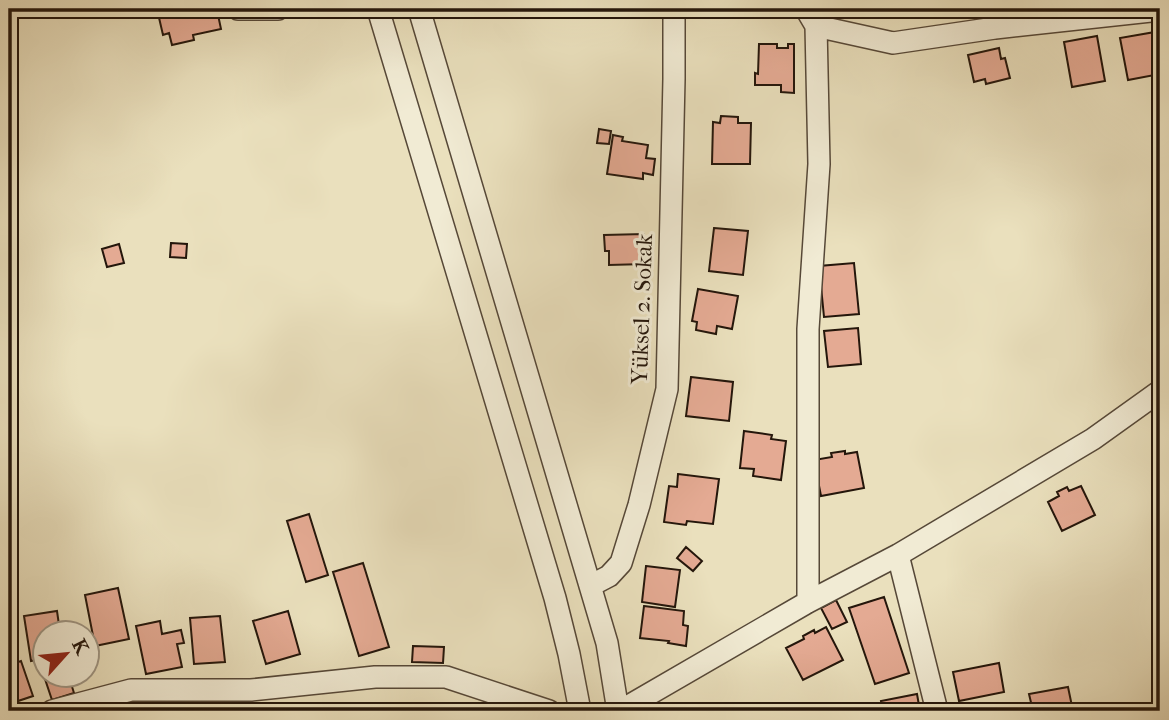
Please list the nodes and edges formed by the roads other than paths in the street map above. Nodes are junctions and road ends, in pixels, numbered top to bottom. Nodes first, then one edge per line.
1 (238, 9) edge
2 (276, 9) edge
3 (378, 9) edge
4 (419, 9) edge
5 (674, 9) edge
6 (1160, 10) edge
7 (811, 17) edge
8 (1160, 391) edge
9 (898, 555) junction
10 (590, 586) junction
11 (808, 602) junction
12 (52, 711) edge
13 (549, 711) edge
14 (580, 711) edge
15 (619, 711) edge
16 (937, 711) edge

1 - 2 street
3 - 14 street
4 - 10 street
5 - 10 street, Yüksel 2. Sokak
6 - 7 street
7 - 11 street
8 - 9 street
9 - 11 street
9 - 16 street
10 - 15 street
11 - 15 street
12 - 13 street

